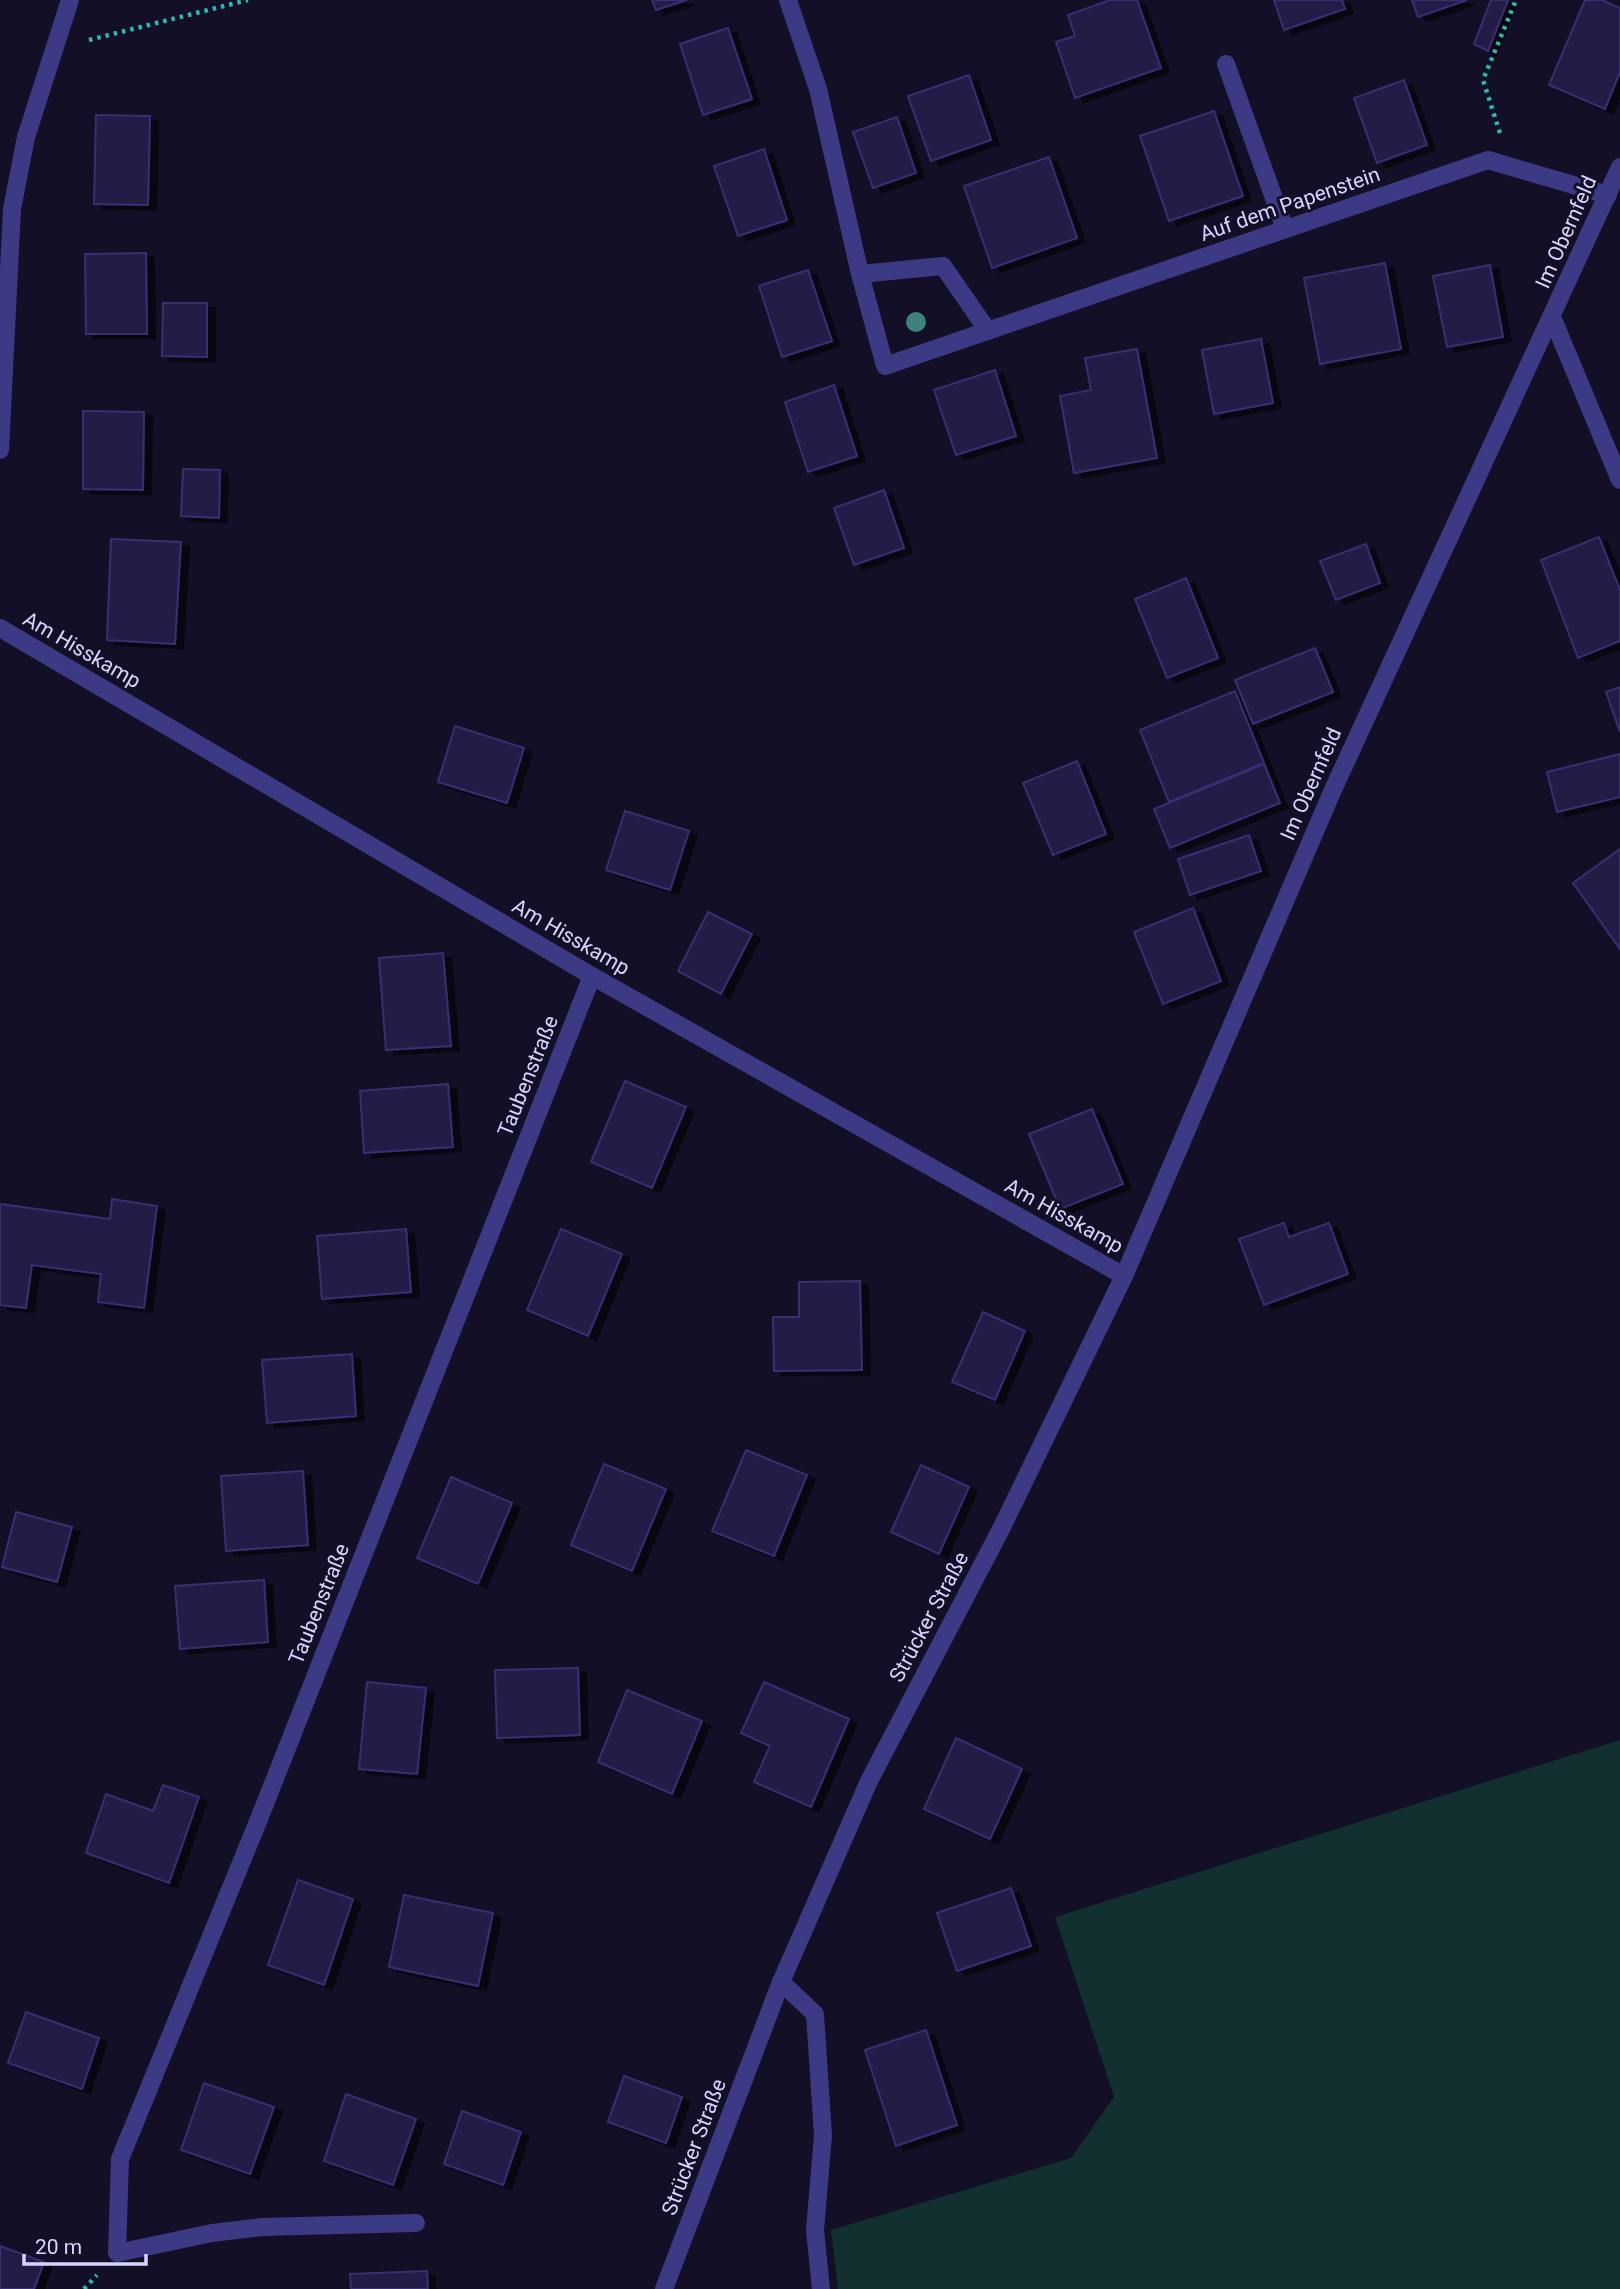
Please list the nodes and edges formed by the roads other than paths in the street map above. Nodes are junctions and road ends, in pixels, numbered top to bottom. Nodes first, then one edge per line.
1 (70, 0) edge
2 (788, 0) edge
3 (1226, 64) dead end
4 (1620, 167) edge
5 (1608, 195) junction
6 (1285, 229) junction
7 (860, 274) junction
8 (1552, 317) junction
9 (988, 331) junction
10 (0, 450) edge
11 (1620, 480) edge
12 (0, 628) edge
13 (592, 976) junction
14 (1124, 1276) junction
15 (781, 1982) junction
16 (416, 2224) dead end
17 (664, 2289) edge
18 (821, 2289) edge

1 - 10 street
2 - 7 street, Auf dem Papenstein
3 - 6 street
4 - 5 street, Im Obernfeld
5 - 6 street, Auf dem Papenstein
5 - 8 street, Im Obernfeld
6 - 9 street, Auf dem Papenstein
7 - 9 street
7 - 9 street, Auf dem Papenstein
8 - 11 street, Im Obernfeld
8 - 14 street, Im Obernfeld
12 - 13 street, Am Hisskamp
13 - 14 street, Am Hisskamp
13 - 16 street, Taubenstraße
14 - 15 street, Strücker Straße
15 - 17 street, Strücker Straße
15 - 18 street

